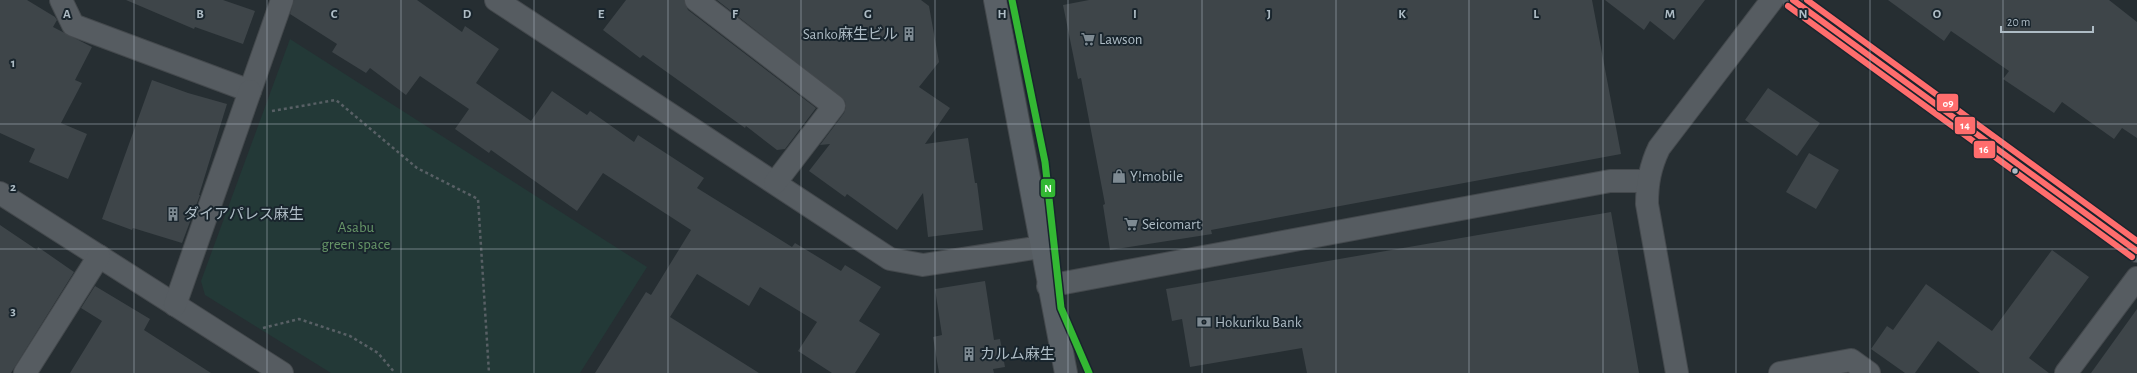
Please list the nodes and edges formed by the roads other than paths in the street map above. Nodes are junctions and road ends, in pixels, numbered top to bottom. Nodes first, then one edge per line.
1 (61, 0) edge
2 (282, 0) edge
3 (496, 0) edge
4 (696, 0) edge
5 (995, 0) edge
6 (1772, 0) edge
7 (1793, 0) edge
8 (250, 91) junction
9 (1647, 181) junction
10 (775, 183) junction
11 (0, 193) edge
12 (1041, 247) junction
13 (2137, 250) edge
14 (99, 256) junction
15 (2137, 278) edge
16 (1048, 286) junction
17 (175, 305) junction
18 (25, 373) edge
19 (282, 373) edge
20 (1066, 373) edge
21 (1678, 373) edge
22 (1780, 373) edge
23 (1869, 373) edge
24 (2066, 373) edge

1 - 8 street
2 - 8 street
3 - 10 street
4 - 10 street
5 - 12 street
6 - 9 street
7 - 13 street
8 - 17 street
9 - 16 street
9 - 21 street
10 - 12 street
11 - 14 street
12 - 16 street
14 - 17 street
14 - 18 street
15 - 24 street
16 - 20 street
17 - 19 street
22 - 23 street

